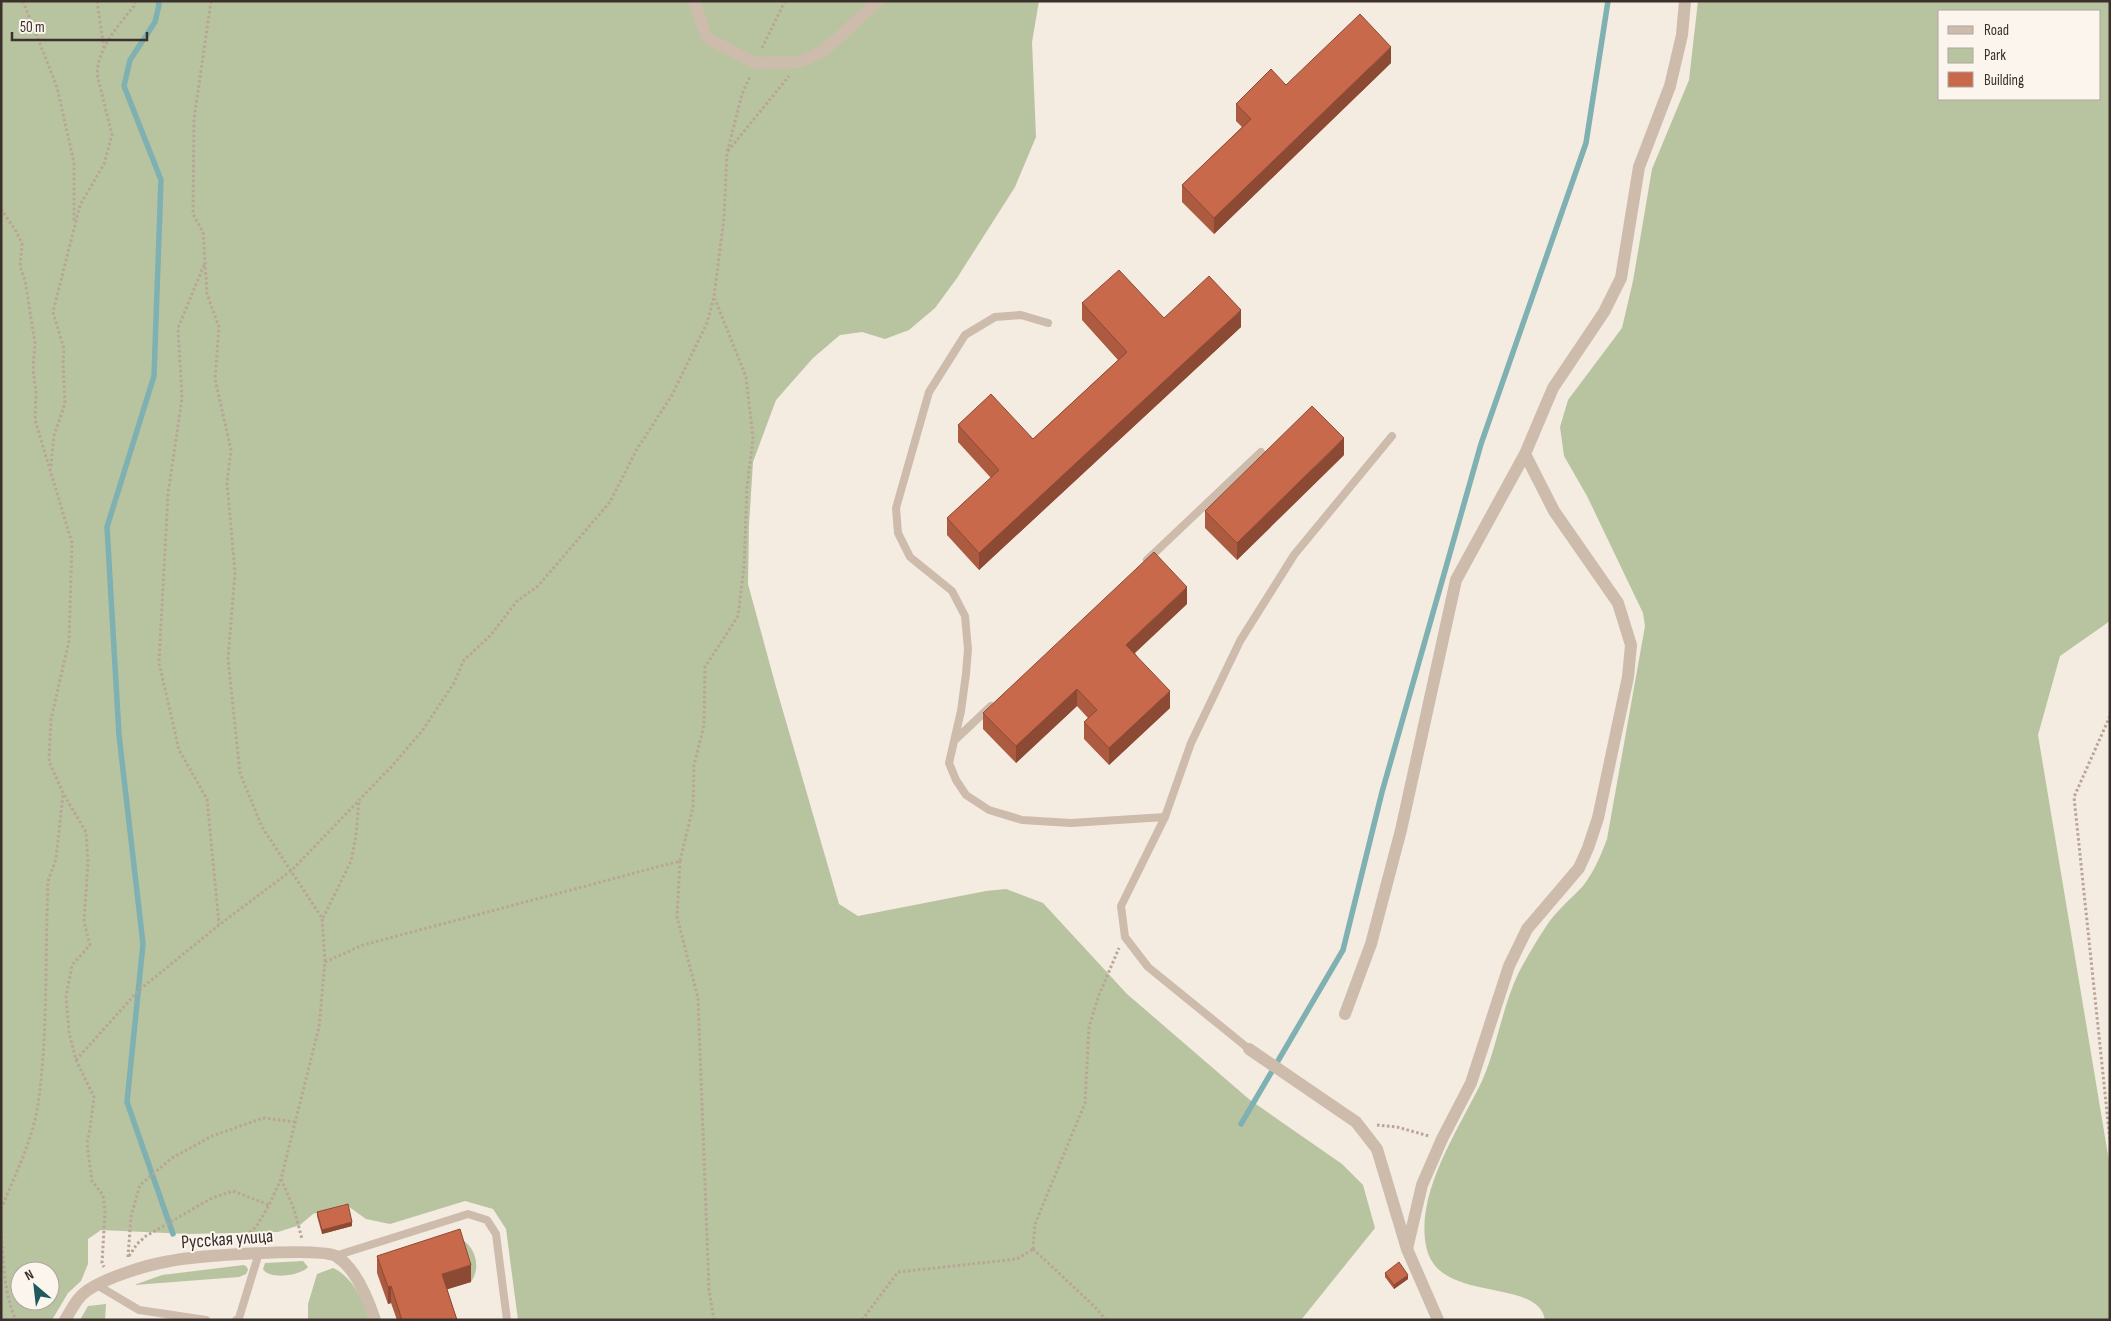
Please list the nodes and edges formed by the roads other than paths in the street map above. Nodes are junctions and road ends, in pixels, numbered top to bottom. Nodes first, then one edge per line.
1 (694, 1) edge
2 (878, 1) edge
3 (1685, 1) edge
4 (1048, 323) dead end
5 (1392, 436) dead end
6 (1261, 452) dead end
7 (1525, 454) junction
8 (1138, 568) edge
9 (999, 698) edge
10 (956, 739) junction
11 (1165, 817) junction
12 (1346, 1014) dead end
13 (1249, 1049) joint
14 (1407, 1249) junction
15 (260, 1253) junction
16 (336, 1256) junction
17 (97, 1285) junction
18 (65, 1320) edge
19 (206, 1320) edge
20 (236, 1320) edge
21 (374, 1320) edge
22 (507, 1320) edge
23 (1438, 1320) edge

1 - 2 street
3 - 7 street
4 - 10 lane
5 - 11 lane
6 - 8 lane
7 - 12 street
7 - 14 street
9 - 10 lane
10 - 11 lane
11 - 13 lane
13 - 14 street
14 - 23 street
15 - 16 street, Русская улица
15 - 17 street, Русская улица
15 - 20 lane
16 - 21 street
16 - 22 lane
17 - 18 street, Русская улица
17 - 19 lane

